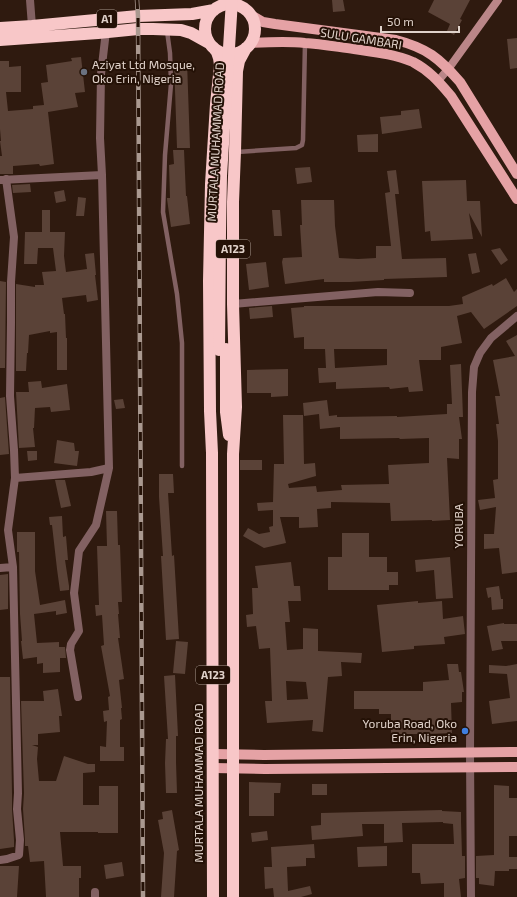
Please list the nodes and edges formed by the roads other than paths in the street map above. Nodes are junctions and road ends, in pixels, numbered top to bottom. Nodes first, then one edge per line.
1 (30, 0) edge
2 (498, 0) edge
3 (240, 4) edge
4 (218, 6) edge
5 (32, 26) junction
6 (0, 28) edge
7 (167, 29) junction
8 (106, 32) junction
9 (0, 40) edge
10 (305, 43) junction
11 (211, 45) junction
12 (249, 45) junction
13 (449, 68) junction
14 (438, 80) junction
15 (235, 152) junction
16 (517, 174) edge
17 (102, 175) junction
18 (3, 180) edge
19 (517, 199) edge
20 (410, 293) dead end
21 (232, 304) junction
22 (517, 316) edge
23 (222, 350) junction
24 (212, 453) junction
25 (233, 454) junction
26 (182, 466) dead end
27 (110, 468) junction
28 (15, 478) junction
29 (13, 567) junction
30 (0, 568) edge
31 (78, 697) dead end
32 (517, 752) edge
33 (470, 753) junction
34 (213, 754) junction
35 (233, 754) junction
36 (517, 767) edge
37 (213, 768) junction
38 (470, 768) junction
39 (233, 769) junction
40 (0, 860) edge
41 (213, 897) edge
42 (233, 897) edge
43 (471, 897) edge

1 - 5 street
2 - 13 street
3 - 4 highway, A1
3 - 12 highway, MURTALA MUHAMMAD ROAD
3 - 13 main road
3 - 23 highway, MURTALA MUHAMMAD ROAD / A123
4 - 5 highway, A1
4 - 11 highway, MURTALA MUHAMMAD ROAD
5 - 6 highway, A1
7 - 8 highway, A1
7 - 11 highway, A1
7 - 26 lane
8 - 9 highway, A1
8 - 17 street
10 - 12 main road, SULU GAMBARI
10 - 14 main road, SULU GAMBARI
10 - 15 lane
11 - 12 highway, A1
11 - 24 highway, MURTALA MUHAMMAD ROAD / A123
12 - 15 highway, MURTALA MUHAMMAD ROAD / A123
13 - 14 street
13 - 16 main road
14 - 19 main road, SULU GAMBARI
15 - 21 highway, MURTALA MUHAMMAD ROAD / A123
17 - 18 street
17 - 27 street
18 - 28 street
20 - 21 street
21 - 25 highway, MURTALA MUHAMMAD ROAD / A123
22 - 33 street, YORUBA
23 - 24 highway, MURTALA MUHAMMAD ROAD / A123
23 - 25 highway, MURTALA MUHAMMAD ROAD / A123
24 - 34 highway, MURTALA MUHAMMAD ROAD / A123
25 - 35 highway, MURTALA MUHAMMAD ROAD / A123
27 - 28 street
27 - 31 street
28 - 29 street
29 - 30 street
29 - 40 street
32 - 33 main road
33 - 35 main road
33 - 38 street, YORUBA
34 - 35 main road
34 - 37 highway, MURTALA MUHAMMAD ROAD / A123
35 - 39 highway, MURTALA MUHAMMAD ROAD / A123
36 - 38 main road
37 - 39 main road
37 - 41 highway, MURTALA MUHAMMAD ROAD / A123
38 - 39 main road
38 - 43 street, YORUBA
39 - 42 highway, MURTALA MUHAMMAD ROAD / A123

